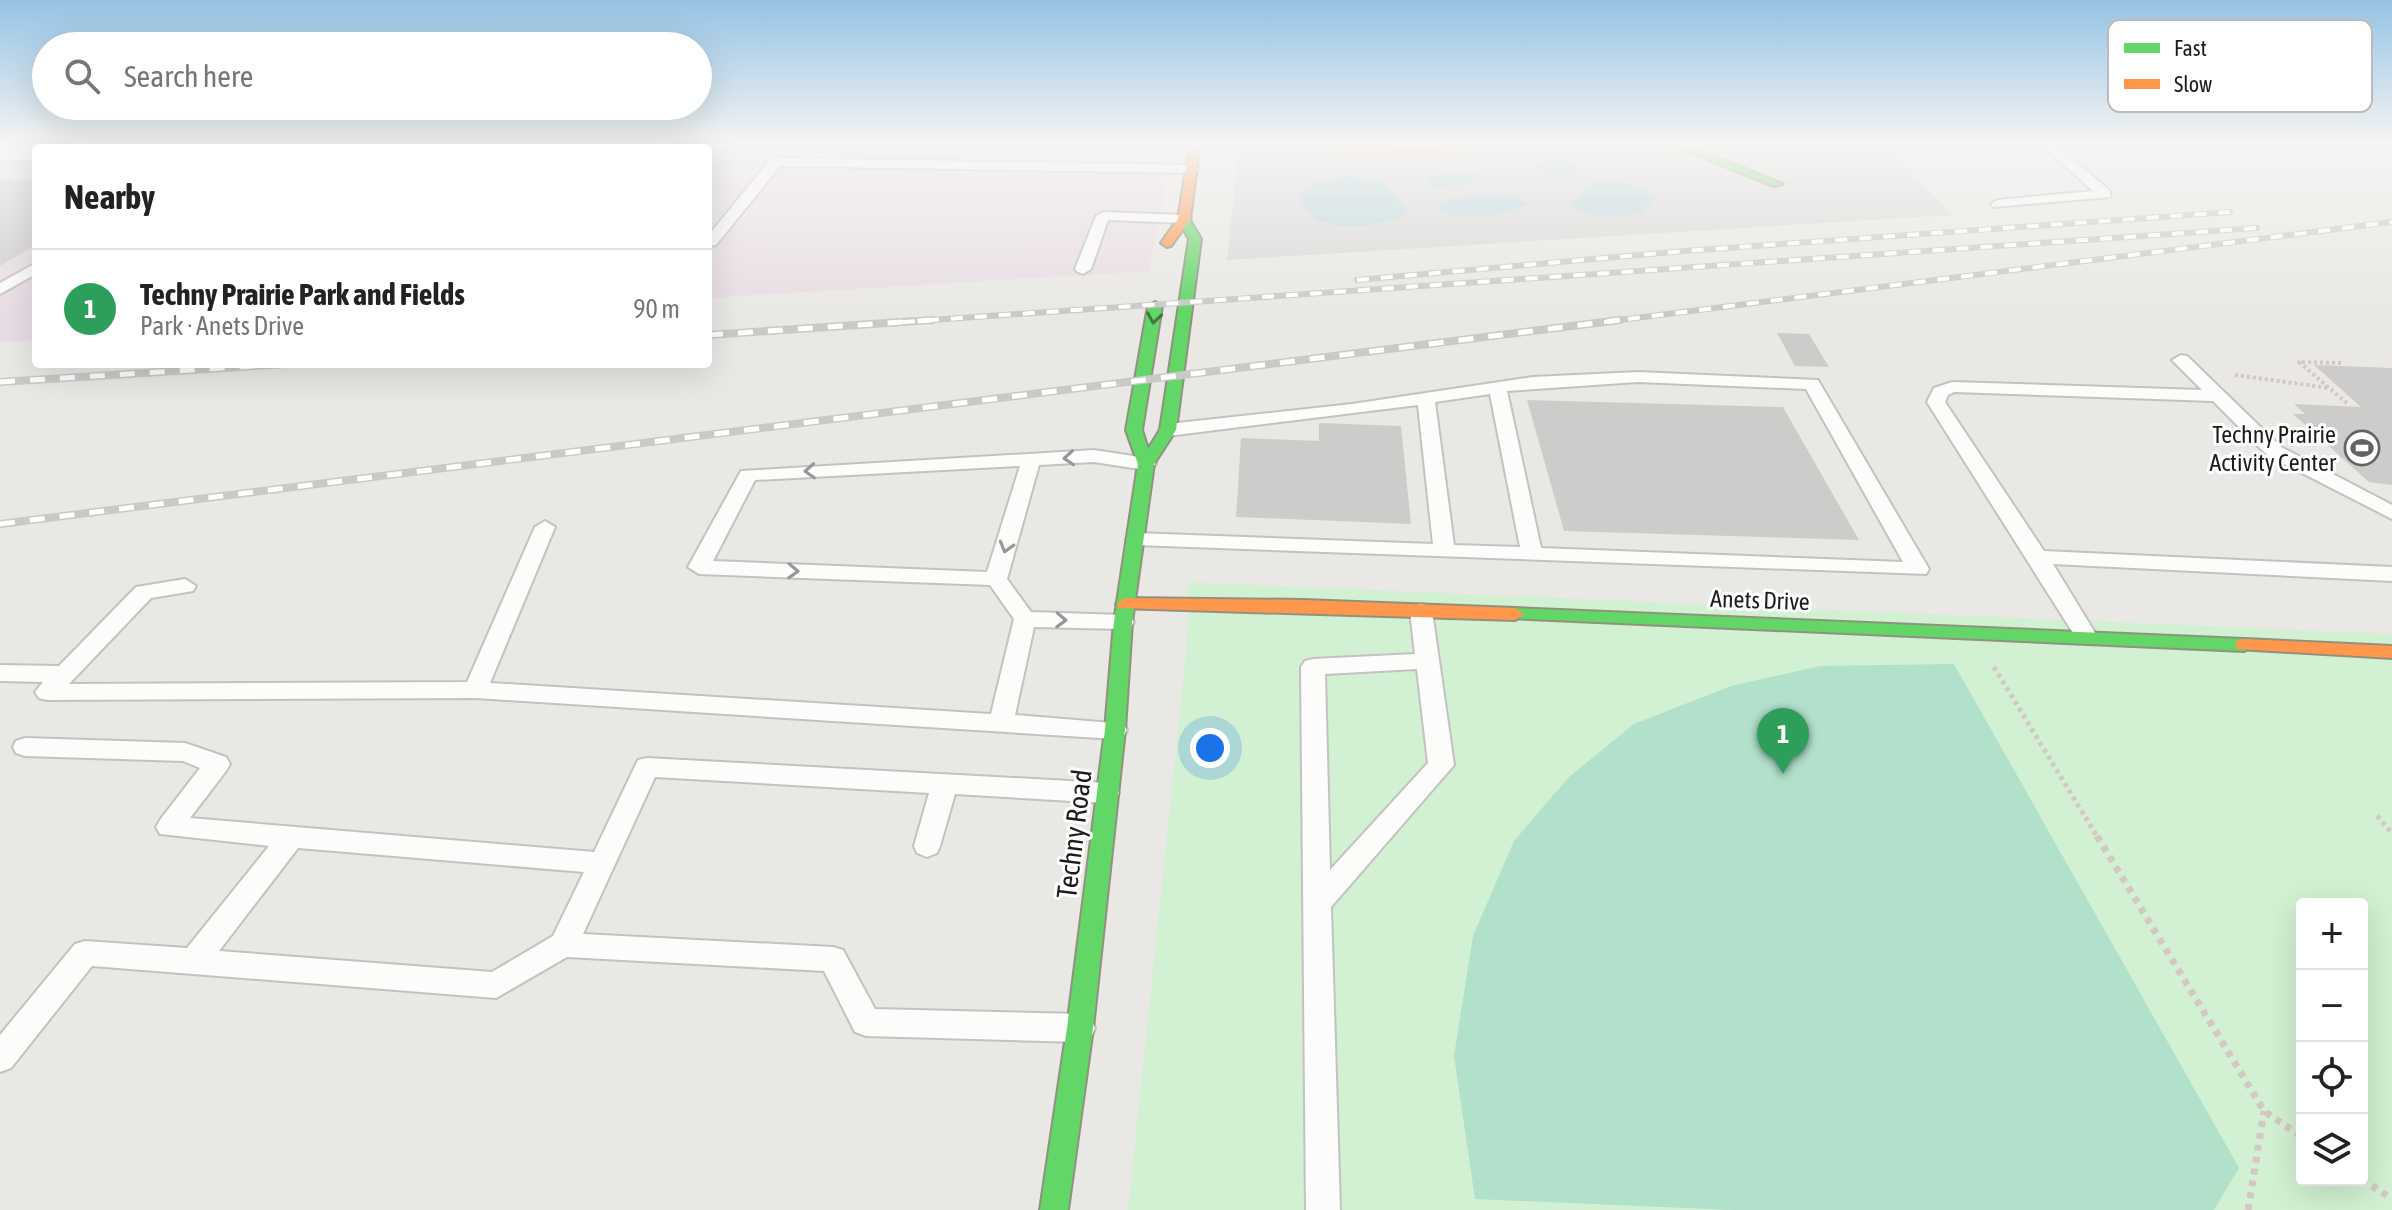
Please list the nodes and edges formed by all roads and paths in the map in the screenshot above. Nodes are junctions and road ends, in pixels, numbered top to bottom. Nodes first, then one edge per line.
1 (745, 200) edge
2 (1187, 200) edge
3 (2036, 200) edge
4 (1998, 204) dead end
5 (1184, 219) junction
6 (712, 241) edge
7 (1083, 269) dead end
8 (32, 270) edge
9 (0, 289) edge
10 (2341, 363) dead end
11 (2186, 364) joint
12 (1497, 387) junction
13 (2329, 388) junction
14 (2218, 396) junction
15 (1426, 398) junction
16 (2349, 405) dead end
17 (1168, 430) junction
18 (1031, 460) junction
19 (1146, 464) junction
20 (2392, 513) edge
21 (545, 527) dead end
22 (1136, 539) junction
23 (1444, 551) junction
24 (1532, 554) junction
25 (2038, 557) junction
26 (2392, 574) edge
27 (996, 579) junction
28 (185, 586) dead end
29 (1421, 611) junction
30 (1124, 613) junction
31 (1025, 619) junction
32 (1973, 632) junction
33 (2086, 636) junction
34 (2392, 652) edge
35 (1428, 661) junction
36 (0, 673) edge
37 (66, 674) junction
38 (475, 690) junction
39 (1001, 723) junction
40 (1115, 730) junction
41 (25, 747) dead end
42 (945, 782) junction
43 (1106, 793) junction
44 (2377, 816) dead end
45 (2392, 833) edge
46 (291, 837) junction
47 (927, 846) dead end
48 (601, 863) junction
49 (1318, 903) junction
50 (563, 945) junction
51 (194, 962) junction
52 (1080, 1028) junction
53 (0, 1058) edge
54 (2264, 1111) junction
55 (2296, 1133) edge
56 (2368, 1183) edge
57 (2392, 1199) edge
58 (1054, 1210) edge
59 (1323, 1210) edge
60 (2248, 1210) edge

1 - 6 lane
2 - 5 main road, Techny Road
3 - 4 lane
5 - 7 lane
5 - 17 main road, Techny Road
5 -> 19 main road, Techny Road
8 - 9 lane
10 - 13 path
11 - 13 path
11 - 14 lane
12 - 15 lane
12 - 24 lane
12 - 24 lane
13 - 16 path
14 - 20 lane
14 - 25 lane
15 - 17 lane
15 - 23 lane
17 - 19 main road, Techny Road
19 -> 18 lane
18 -> 27 lane
18 -> 27 lane
19 - 22 main road, Techny Road
21 - 38 lane
22 - 23 lane
22 - 30 main road, Techny Road
23 - 24 lane
25 - 26 lane
25 - 33 lane
27 - 31 lane
28 - 37 lane
29 - 30 main road, Anets Drive
29 - 32 main road, Anets Drive
29 - 35 lane
31 -> 30 lane
30 - 40 main road, Techny Road
31 - 39 lane
32 - 33 main road, Anets Drive
32 - 54 path
33 - 34 main road, Anets Drive
35 - 49 lane
35 - 49 lane
36 - 37 lane
37 - 38 lane
38 - 39 lane
39 - 40 lane
40 - 43 main road, Techny Road
41 - 46 lane
42 - 43 lane
42 - 47 lane
42 - 48 lane
43 - 52 main road, Techny Road
44 - 45 path
46 - 48 lane
46 - 51 lane
48 - 50 lane
49 - 59 lane
50 - 51 lane
50 - 52 lane
51 - 53 lane
52 - 58 main road, Techny Road
54 - 55 path
54 - 60 path
56 - 57 path

